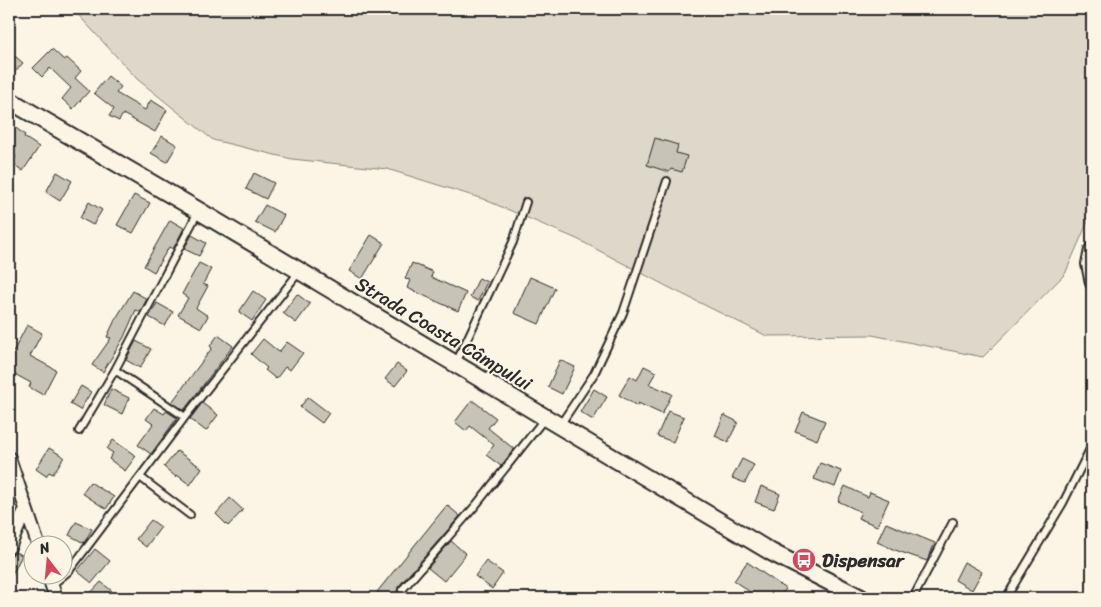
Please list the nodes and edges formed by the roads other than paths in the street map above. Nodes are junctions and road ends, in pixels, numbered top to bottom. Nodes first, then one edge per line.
1 (9, 100) edge
2 (667, 181) dead end
3 (526, 202) dead end
4 (199, 210) junction
5 (1092, 249) edge
6 (300, 271) junction
7 (1092, 283) edge
8 (456, 363) junction
9 (115, 370) junction
10 (185, 417) junction
11 (546, 417) junction
12 (560, 425) junction
13 (79, 430) dead end
14 (1092, 446) edge
15 (9, 458) edge
16 (140, 477) junction
17 (26, 509) junction
18 (190, 515) dead end
19 (953, 522) dead end
20 (35, 534) edge
21 (9, 547) edge
22 (52, 586) edge
23 (402, 590) dead end
24 (861, 598) edge
25 (913, 598) edge
26 (1006, 598) edge

1 - 4 street, Strada Coasta Câmpului
2 - 12 lane
3 - 8 lane
4 - 6 street, Strada Coasta Câmpului
4 - 9 lane
5 - 7 street
6 - 8 street, Strada Coasta Câmpului
6 - 10 lane
8 - 11 street, Strada Coasta Câmpului
9 - 10 lane
9 - 13 lane
10 - 16 lane
11 - 12 street, Strada Coasta Câmpului
11 - 23 lane
12 - 24 street, Strada Coasta Câmpului
14 - 26 lane
15 - 17 street
16 - 18 lane
16 - 22 lane
17 - 20 street
17 - 21 street
19 - 25 lane

